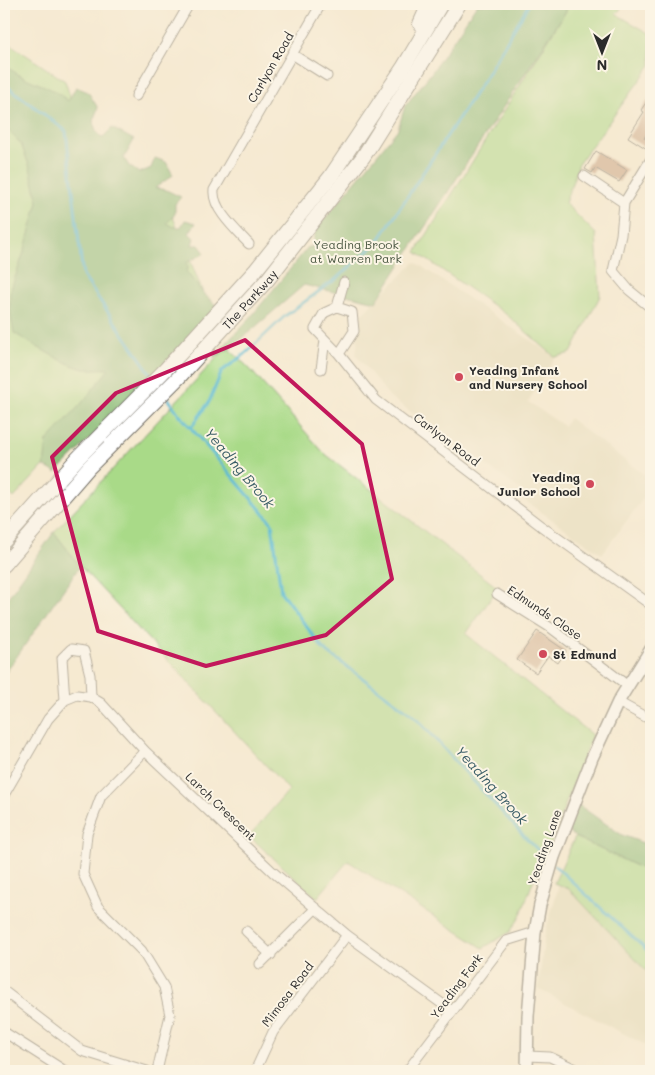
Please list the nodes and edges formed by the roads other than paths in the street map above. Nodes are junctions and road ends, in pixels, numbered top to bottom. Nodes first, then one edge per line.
1 (321, 4) edge
2 (430, 4) edge
3 (441, 4) edge
4 (459, 4) edge
5 (469, 4) edge
6 (187, 5) edge
7 (292, 54) junction
8 (402, 68) junction
9 (327, 76) dead end
10 (415, 77) junction
11 (136, 96) dead end
12 (651, 159) edge
13 (584, 176) dead end
14 (624, 203) junction
15 (249, 244) dead end
16 (344, 282) dead end
17 (337, 307) junction
18 (651, 308) edge
19 (325, 340) junction
20 (339, 354) junction
21 (321, 369) dead end
22 (4, 541) edge
23 (4, 565) edge
24 (497, 594) dead end
25 (651, 605) edge
26 (651, 649) edge
27 (628, 686) junction
28 (91, 697) junction
29 (65, 700) junction
30 (618, 702) junction
31 (651, 720) edge
32 (145, 751) junction
33 (4, 795) edge
34 (316, 908) junction
35 (246, 931) dead end
36 (535, 932) junction
37 (347, 935) junction
38 (271, 955) junction
39 (260, 964) dead end
40 (4, 991) edge
41 (452, 1011) junction
42 (4, 1032) edge
43 (528, 1056) junction
44 (65, 1071) edge
45 (147, 1071) edge
46 (157, 1071) edge
47 (255, 1071) edge
48 (407, 1071) edge
49 (528, 1071) edge
50 (580, 1071) edge

1 - 7 street, Carlyon Road
2 - 8 highway
3 - 8 highway, The Parkway
4 - 10 highway, The Parkway
5 - 10 highway
6 - 11 street
7 - 9 street
7 - 15 street, Carlyon Road
8 - 22 highway, The Parkway
10 - 23 highway, The Parkway
12 - 14 street
13 - 14 street
14 - 18 street
16 - 17 street
17 - 19 street, Carlyon Road
17 - 20 street
19 - 20 street, Carlyon Road
19 - 21 street
20 - 25 street, Carlyon Road
24 - 27 street, Edmunds Close
26 - 27 street, Yeading Lane
27 - 30 street, Yeading Lane
28 - 29 street
28 - 29 street
28 - 32 street, Larch Crescent
29 - 33 street
30 - 31 street
30 - 36 street, Yeading Lane
32 - 34 street, Larch Crescent
32 - 46 street
34 - 37 street, Larch Crescent
34 - 38 street
35 - 38 street
36 - 41 street, Yeading Fork
36 - 43 street, Yeading Lane
37 - 41 street, Larch Crescent
37 - 47 street, Mimosa Road
38 - 39 street
40 - 45 street
41 - 48 street, Yeading Fork
42 - 44 street
43 - 49 street, Yeading Lane
43 - 50 street

